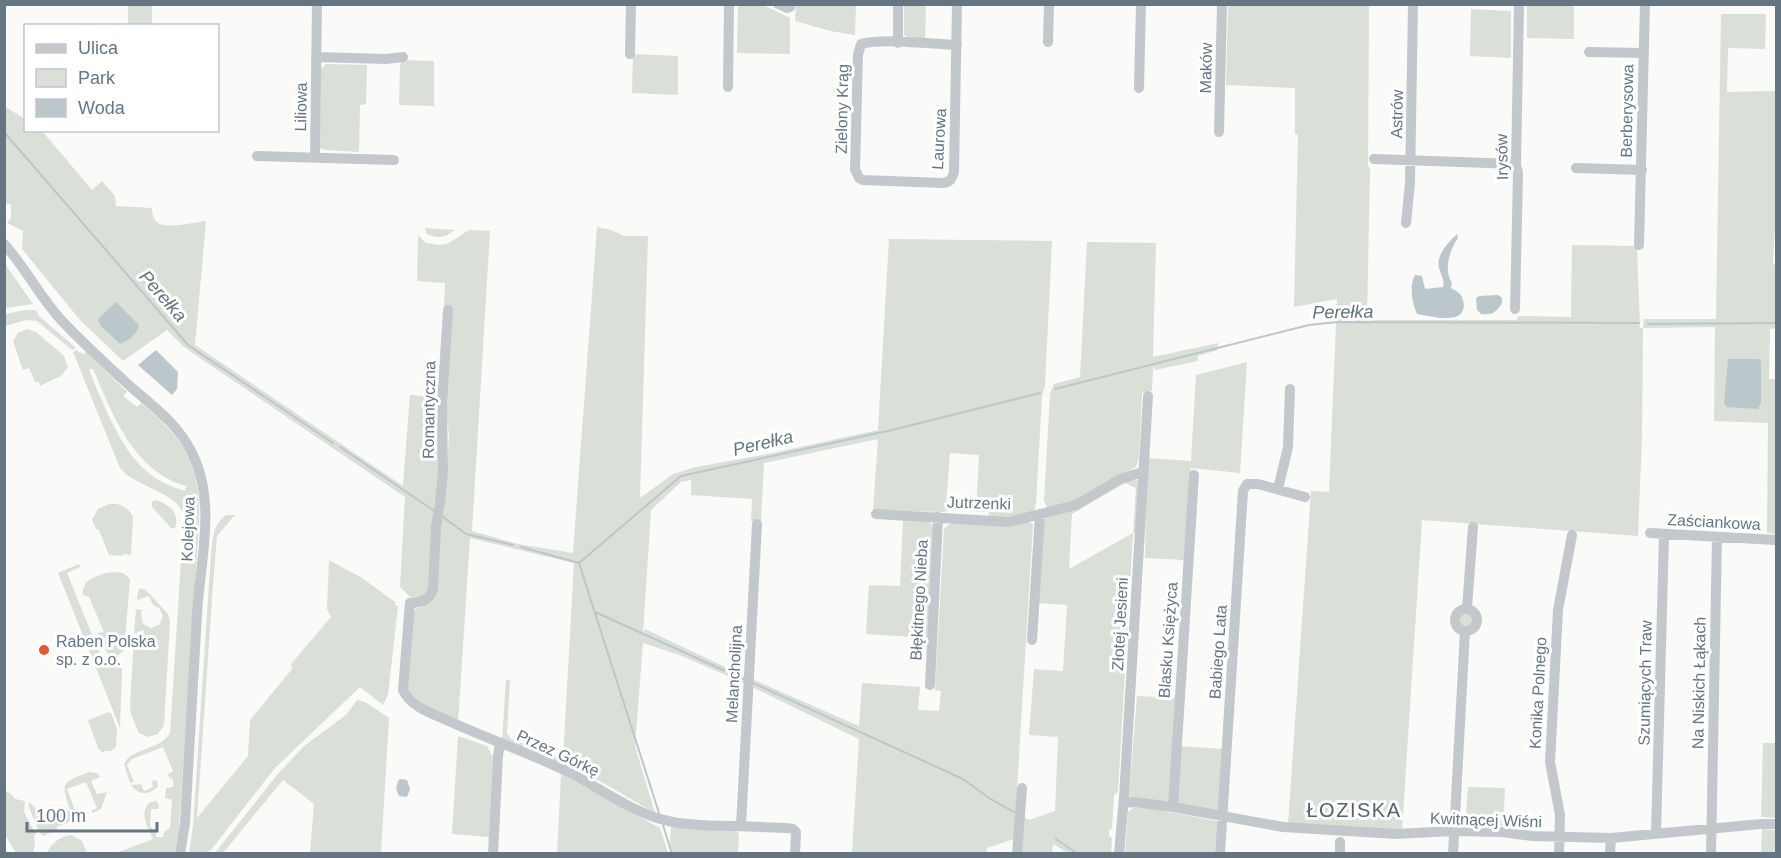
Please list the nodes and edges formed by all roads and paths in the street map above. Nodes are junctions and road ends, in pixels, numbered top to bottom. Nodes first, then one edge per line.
1 (317, 4) edge
2 (631, 4) edge
3 (729, 4) edge
4 (778, 4) edge
5 (898, 4) edge
6 (957, 4) edge
7 (1049, 4) edge
8 (1141, 4) edge
9 (1222, 4) edge
10 (1413, 4) edge
11 (1519, 4) edge
12 (1645, 4) edge
13 (790, 6) edge
14 (1048, 42) dead end
15 (898, 43) junction
16 (957, 45) junction
17 (1589, 52) dead end
18 (1643, 53) junction
19 (630, 54) dead end
20 (316, 57) junction
21 (403, 57) dead end
22 (728, 87) dead end
23 (1139, 88) dead end
24 (1219, 132) dead end
25 (257, 156) dead end
26 (315, 157) junction
27 (394, 159) dead end
28 (1374, 159) dead end
29 (1411, 160) junction
30 (1516, 164) junction
31 (1576, 168) dead end
32 (1641, 170) junction
33 (861, 180) joint
34 (1406, 223) dead end
35 (4, 244) edge
36 (1639, 245) dead end
37 (1515, 309) dead end
38 (448, 310) dead end
39 (1290, 389) dead end
40 (1148, 396) dead end
41 (1143, 472) junction
42 (1194, 475) dead end
43 (1278, 489) junction
44 (1305, 497) dead end
45 (876, 514) dead end
46 (1040, 514) junction
47 (938, 517) junction
48 (757, 525) dead end
49 (1473, 527) dead end
50 (1650, 533) dead end
51 (1664, 534) junction
52 (1572, 535) dead end
53 (1717, 537) junction
54 (1776, 540) edge
55 (410, 603) joint
56 (1467, 608) junction
57 (1466, 631) junction
58 (1032, 640) dead end
59 (930, 685) dead end
60 (500, 743) junction
61 (1022, 788) dead end
62 (1124, 803) junction
63 (1173, 807) junction
64 (1222, 817) junction
65 (1776, 824) edge
66 (741, 826) junction
67 (1712, 828) junction
68 (1454, 831) junction
69 (1656, 834) junction
70 (1560, 837) junction
71 (1611, 838) junction
72 (180, 854) edge
73 (493, 854) edge
74 (795, 854) edge
75 (1017, 854) edge
76 (1119, 854) edge
77 (1220, 854) edge
78 (1453, 854) edge
79 (1559, 854) edge
80 (1610, 854) edge
81 (1711, 854) edge

1 - 20 street, Liliowa
2 - 19 street
3 - 22 street
4 - 13 street
5 - 15 street
6 - 16 street
7 - 14 street
8 - 23 street
9 - 24 street, Maków
10 - 29 street, Astrów
11 - 30 street, Irysów
12 - 18 street, Berberysowa
15 - 16 street
15 - 33 street, Zielony Krąg
16 - 33 street, Laurowa
17 - 18 street, Berberysowa
18 - 32 street, Berberysowa
20 - 21 street
20 - 26 street, Liliowa
25 - 26 street
26 - 27 street
28 - 29 street
29 - 30 street
29 - 34 street, Astrów
30 - 37 street, Irysów
31 - 32 street, Berberysowa
32 - 36 street, Berberysowa
35 - 72 street, Kolejowa
38 - 55 street, Romantyczna
39 - 43 street
40 - 41 street, Złotej Jesieni
41 - 46 street, Jutrzenki
41 - 62 street, Złotej Jesieni
42 - 63 street, Blasku Księżyca
43 - 44 street, Babiego Lata
43 - 64 street, Babiego Lata
45 - 47 street, Jutrzenki
46 - 47 street, Jutrzenki
46 - 58 street
47 - 59 street, Błękitnego Nieba
48 - 66 street, Melancholijna
49 - 56 street
50 - 51 street, Zaściankowa
51 - 53 street, Zaściankowa
51 - 69 street, Szumiących Traw
52 - 70 street, Konika Polnego
53 - 54 street, Zaściankowa
53 - 67 street, Na Niskich Łąkach
55 - 60 street, Przez Górkę
56 - 57 street
56 - 57 street
57 - 68 street
60 - 66 street, Przez Górkę
60 - 73 street
61 - 75 street
62 - 63 street, Kwitnącej Wiśni
62 - 76 street, Złotej Jesieni
63 - 64 street, Kwitnącej Wiśni
64 - 68 street, Kwitnącej Wiśni
64 - 77 street, Babiego Lata
65 - 67 street, Kwitnącej Wiśni
66 - 74 street, Przez Górkę
67 - 69 street, Kwitnącej Wiśni
67 - 81 street, Na Niskich Łąkach
68 - 70 street, Kwitnącej Wiśni
68 - 78 street
69 - 71 street, Kwitnącej Wiśni
70 - 71 street, Kwitnącej Wiśni
70 - 79 street, Konika Polnego
71 - 80 street

